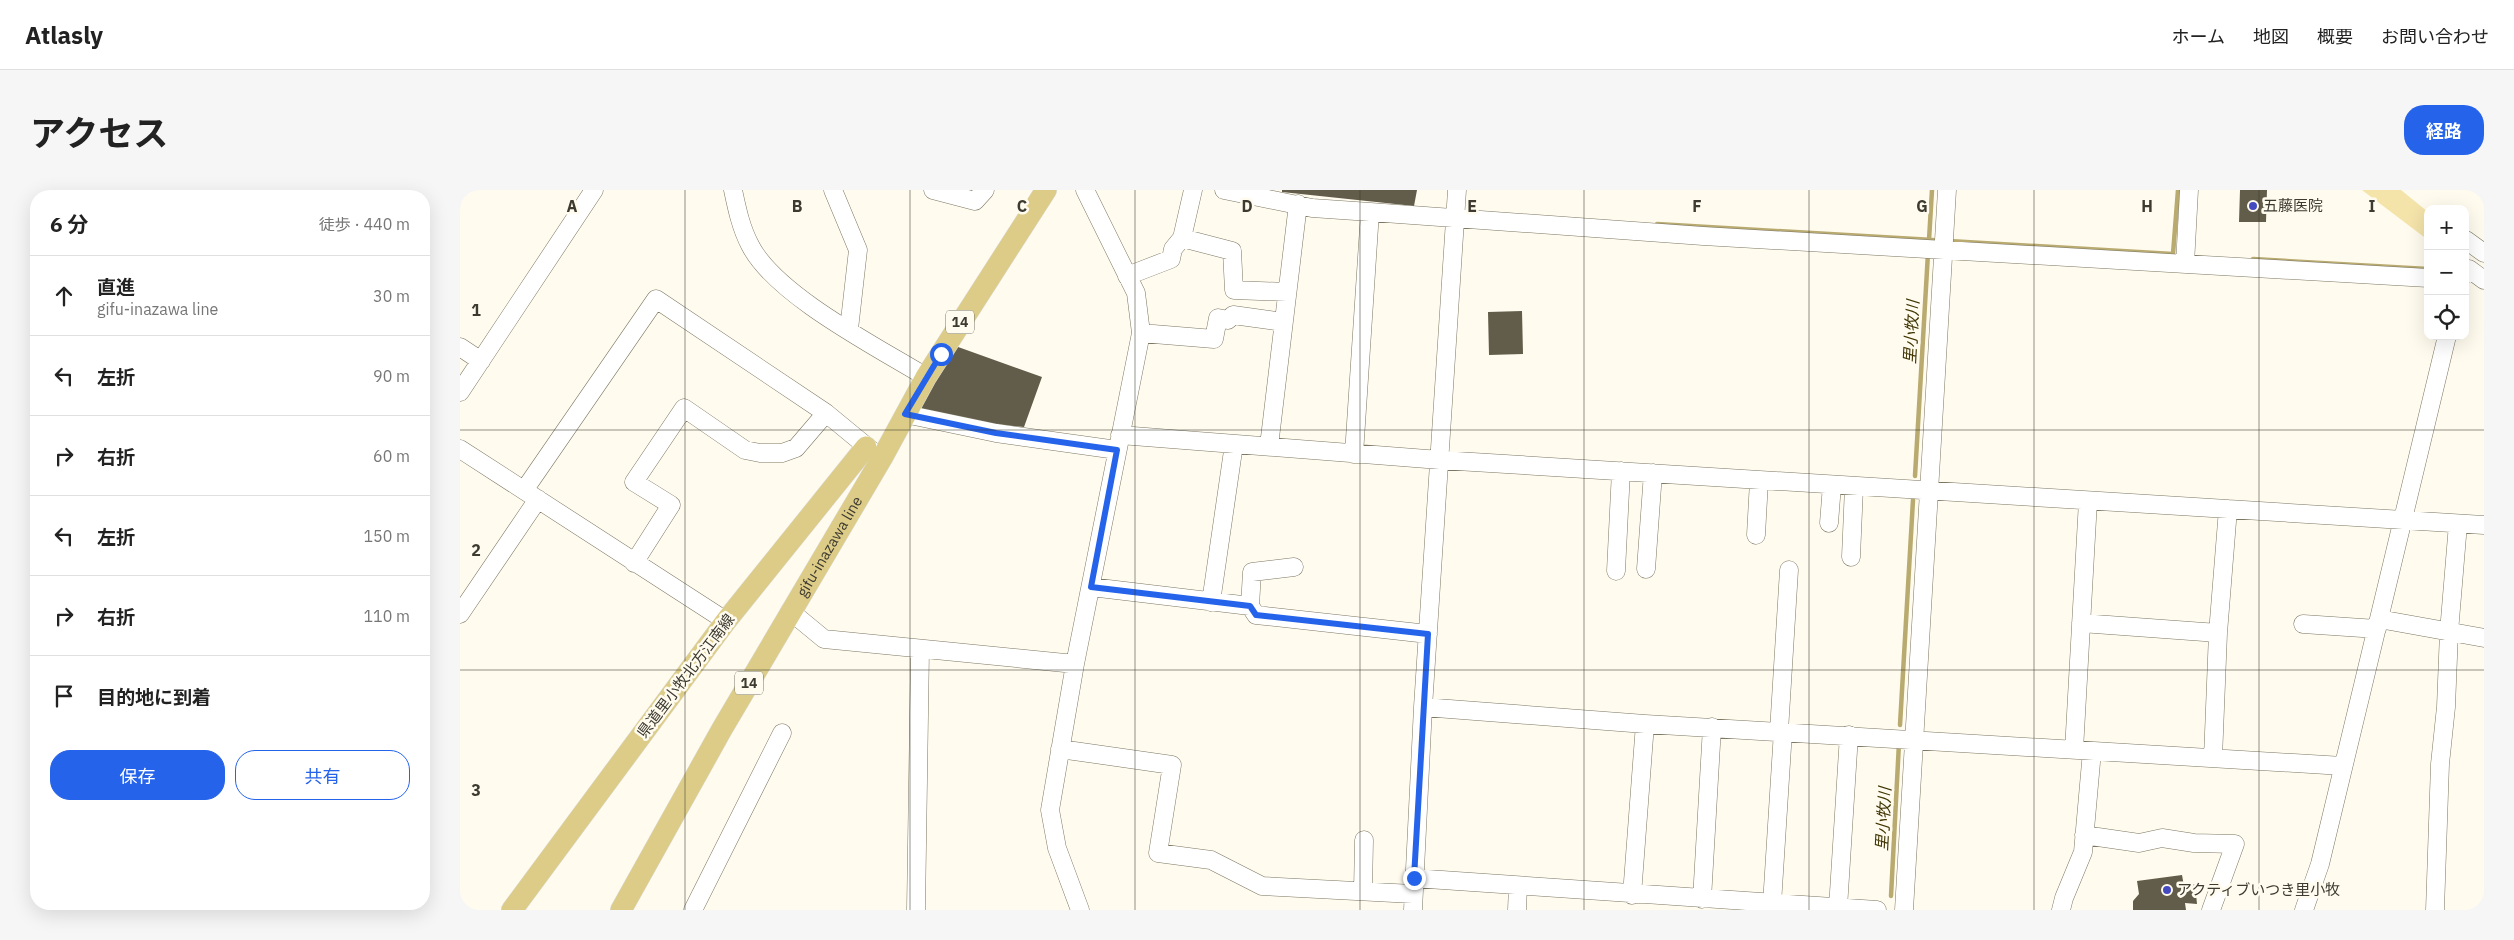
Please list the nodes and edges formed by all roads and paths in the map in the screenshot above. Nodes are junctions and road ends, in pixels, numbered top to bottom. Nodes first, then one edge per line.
1 (594, 190) edge
2 (733, 190) edge
3 (833, 190) edge
4 (933, 190) edge
5 (986, 190) edge
6 (1046, 190) edge
7 (1085, 190) edge
8 (1193, 190) edge
9 (1224, 190) edge
10 (1458, 190) edge
11 (1947, 190) edge
12 (2189, 190) edge
13 (1298, 204) junction
14 (1370, 212) junction
15 (1456, 218) junction
16 (1182, 238) junction
17 (2469, 242) edge
18 (1934, 249) junction
19 (2484, 253) edge
20 (2185, 264) junction
21 (2469, 269) edge
22 (1127, 276) junction
23 (2424, 278) edge
24 (2484, 280) edge
25 (1287, 292) junction
26 (1284, 322) junction
27 (849, 330) junction
28 (1141, 333) junction
29 (2446, 340) edge
30 (460, 347) edge
31 (481, 361) junction
32 (926, 377) junction
33 (460, 392) edge
34 (826, 413) junction
35 (905, 414) junction
36 (1119, 443) junction
37 (1234, 444) junction
38 (1269, 446) junction
39 (460, 449) edge
40 (874, 453) junction
41 (1354, 454) junction
42 (1440, 460) junction
43 (1621, 471) junction
44 (1653, 473) junction
45 (1759, 480) junction
46 (1832, 485) junction
47 (1854, 487) junction
48 (1929, 492) junction
49 (532, 494) junction
50 (2088, 501) junction
51 (2228, 509) junction
52 (2403, 521) junction
53 (1829, 523) dead end
54 (2458, 524) junction
55 (2484, 525) edge
56 (1756, 535) dead end
57 (1851, 557) dead end
58 (634, 563) junction
59 (1294, 567) dead end
60 (1646, 569) dead end
61 (1789, 570) dead end
62 (1616, 572) dead end
63 (1091, 587) junction
64 (1211, 602) junction
65 (1250, 606) junction
66 (790, 611) junction
67 (460, 614) edge
68 (726, 621) junction
69 (2081, 623) junction
70 (2303, 624) dead end
71 (2378, 624) junction
72 (2449, 632) junction
73 (2218, 633) junction
74 (1428, 634) junction
75 (2484, 638) edge
76 (920, 650) junction
77 (1075, 664) junction
78 (1423, 706) junction
79 (1645, 724) junction
80 (1712, 727) junction
81 (1781, 731) junction
82 (782, 733) dead end
83 (1849, 735) junction
84 (1915, 740) junction
85 (1060, 749) junction
86 (2083, 750) junction
87 (2212, 758) junction
88 (2343, 766) junction
89 (2084, 835) junction
90 (1364, 840) dead end
91 (1518, 886) junction
92 (1363, 891) junction
93 (1413, 894) edge
94 (1626, 900) edge
95 (1656, 903) edge
96 (1697, 903) edge
97 (1765, 906) edge
98 (1838, 908) junction
99 (512, 910) edge
100 (621, 910) edge
101 (693, 910) edge
102 (916, 910) edge
103 (1080, 910) edge
104 (1517, 910) edge
105 (1877, 910) edge
106 (1904, 910) edge
107 (2061, 910) edge
108 (2211, 910) edge
109 (2304, 910) edge
110 (2435, 910) edge

1 - 31 street
2 - 27 street
3 - 27 street
4 - 5 street
6 - 32 main road, gifu-inazawa line / 14
7 - 22 street
8 - 16 street
9 - 13 street
10 - 15 street
11 - 18 street
12 - 20 street
13 - 14 street
13 - 25 street
14 - 15 street
14 - 41 street
15 - 18 street
15 - 42 street
16 - 22 street
16 - 25 street
17 - 19 street
18 - 20 street
18 - 48 street
20 - 23 street
21 - 24 street
22 - 28 street
25 - 26 street
26 - 28 street
26 - 38 street
27 - 32 street
28 - 36 street
29 - 52 street
30 - 31 street
31 - 33 street
32 - 35 main road, gifu-inazawa line / 14
34 - 40 street
34 - 49 street
34 - 58 street
35 - 36 street
35 - 40 main road, gifu-inazawa line / 14
36 - 37 street
36 - 63 street
37 - 38 street
37 - 64 street
38 - 41 street
39 - 49 street
40 - 66 main road, gifu-inazawa line / 14
40 - 68 main road, 県道里小牧北方江南線
41 - 42 street
42 - 43 street
42 - 74 street
43 - 44 street
43 - 62 street
44 - 45 street
44 - 60 street
45 - 46 street
45 - 56 street
46 - 47 street
46 - 53 street
47 - 48 street
47 - 57 street
48 - 50 street
48 - 84 street
49 - 58 street
49 - 67 street
50 - 51 street
50 - 69 street
51 - 52 street
51 - 73 street
52 - 54 street
52 - 71 street
54 - 55 street
54 - 72 street
58 - 68 street
59 - 65 street
61 - 81 street
63 - 64 street
63 - 77 street
64 - 65 street
65 - 74 street
66 - 76 street
66 - 100 main road, gifu-inazawa line / 14
68 - 99 main road, 県道里小牧北方江南線
69 - 73 street
69 - 86 street
70 - 71 street
71 - 72 street
71 - 88 street
72 - 75 street
72 - 110 street
73 - 87 street
74 - 78 street
76 - 77 street
76 - 102 street
77 - 85 street
78 - 79 street
78 - 93 street
79 - 80 street
79 - 94 street
80 - 81 street
80 - 96 street
81 - 83 street
81 - 97 street
82 - 101 street
83 - 84 street
83 - 98 street
84 - 86 street
84 - 106 street
85 - 92 street
85 - 103 street
86 - 87 street
86 - 89 street
87 - 88 street
88 - 109 street
89 - 107 street
89 - 108 street
90 - 92 street
91 - 93 street
91 - 94 street
91 - 104 street
92 - 93 street
94 - 95 street
95 - 96 street
96 - 97 street
97 - 98 street
98 - 105 street

